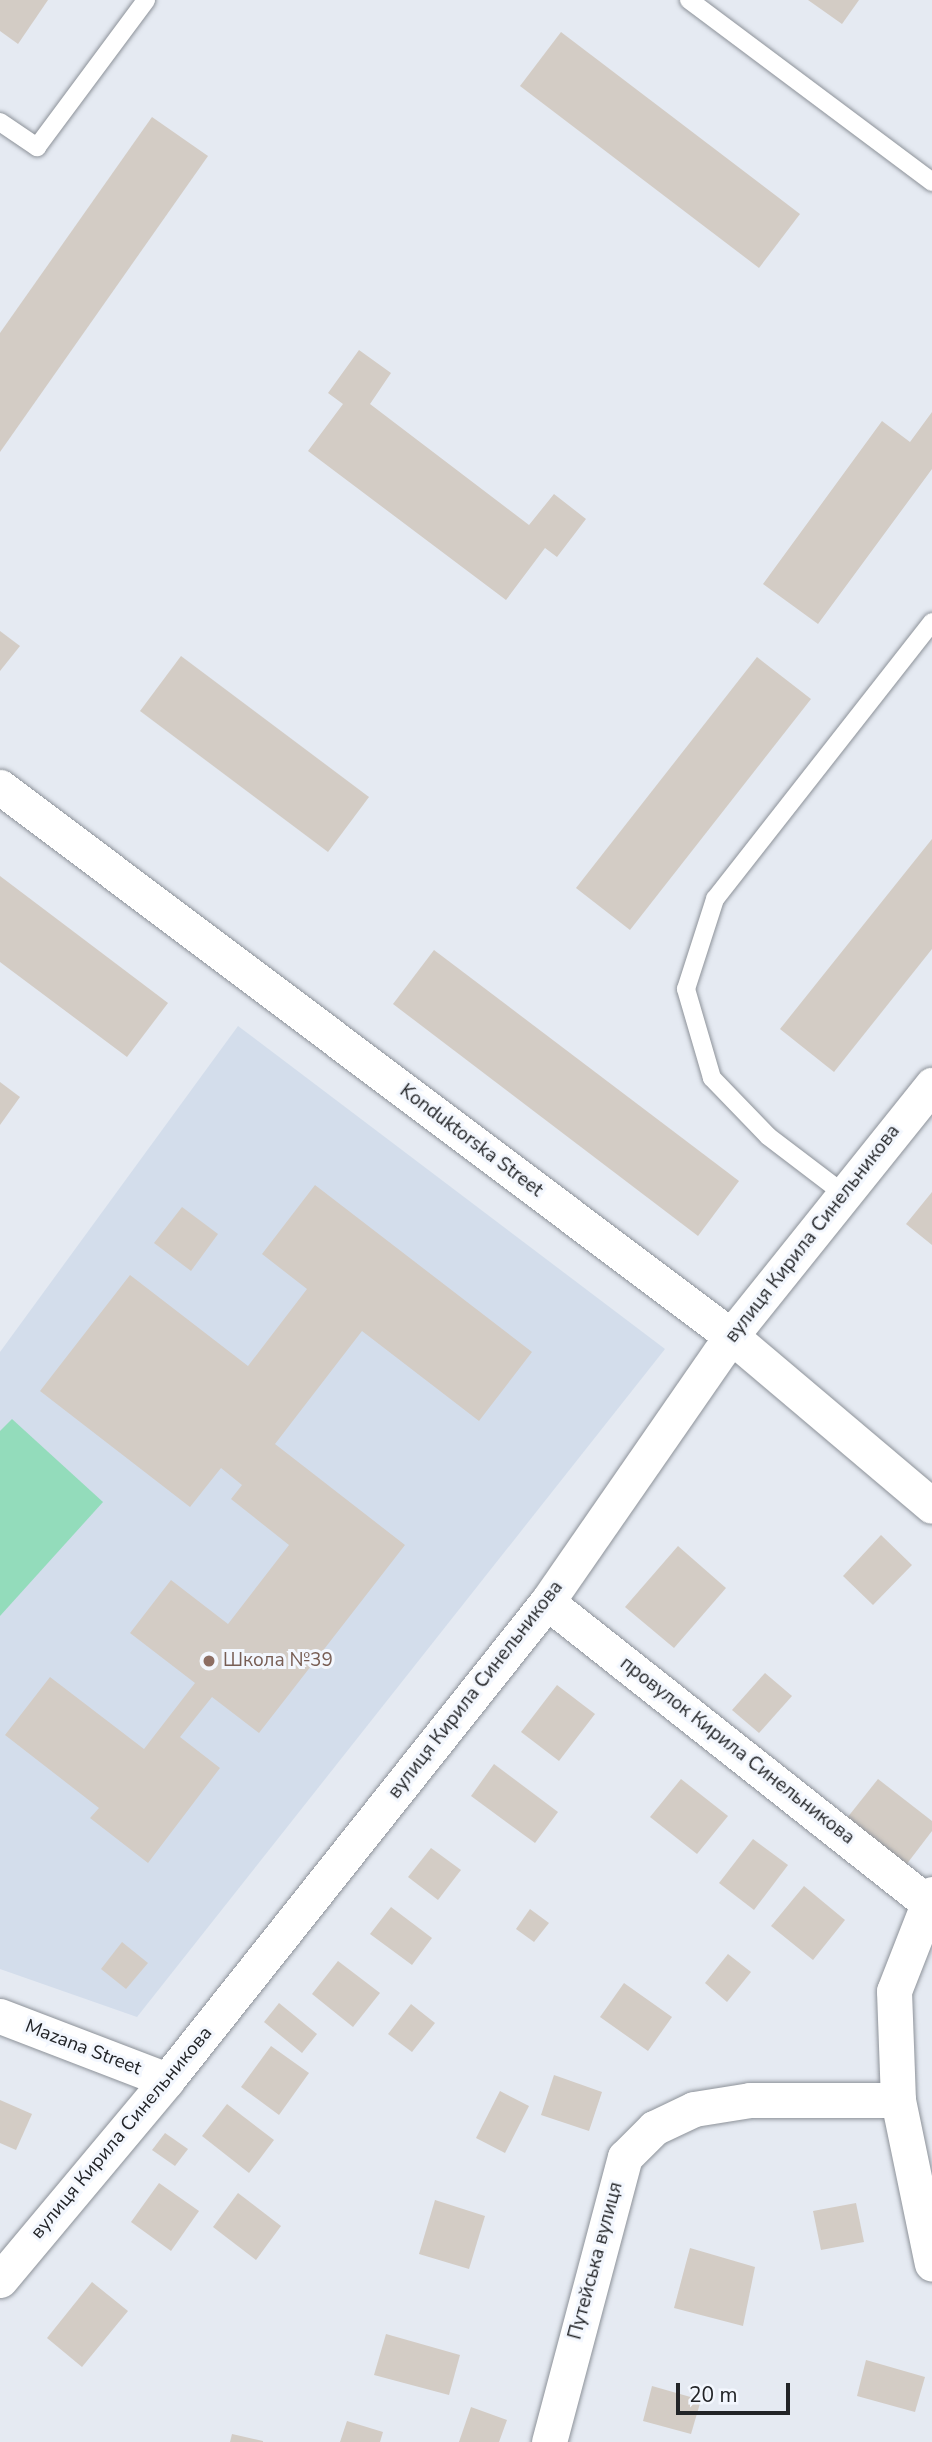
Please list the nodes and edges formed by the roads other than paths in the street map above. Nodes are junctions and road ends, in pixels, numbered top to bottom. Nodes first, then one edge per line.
1 (146, 0) edge
2 (689, 0) edge
3 (0, 122) edge
4 (932, 181) edge
5 (932, 622) edge
6 (0, 787) edge
7 (932, 1085) edge
8 (844, 1194) junction
9 (731, 1336) junction
10 (932, 1506) edge
11 (547, 1602) junction
12 (929, 1897) edge
13 (0, 2017) edge
14 (167, 2080) junction
15 (898, 2100) junction
16 (932, 2264) edge
17 (0, 2280) edge
18 (549, 2442) edge

1 - 3 lane
2 - 4 lane
5 - 8 lane
6 - 9 street, Konduktorska Street
7 - 8 street, вулиця Кирила Синельникова
8 - 9 street, вулиця Кирила Синельникова
9 - 10 street, Konduktorska Street
9 - 11 street, вулиця Кирила Синельникова
11 - 12 street, провулок Кирила Синельникова
11 - 14 street, вулиця Кирила Синельникова
12 - 15 street
13 - 14 street, Mazana Street
14 - 17 street, вулиця Кирила Синельникова
15 - 16 street
15 - 18 street, Путейська вулиця

